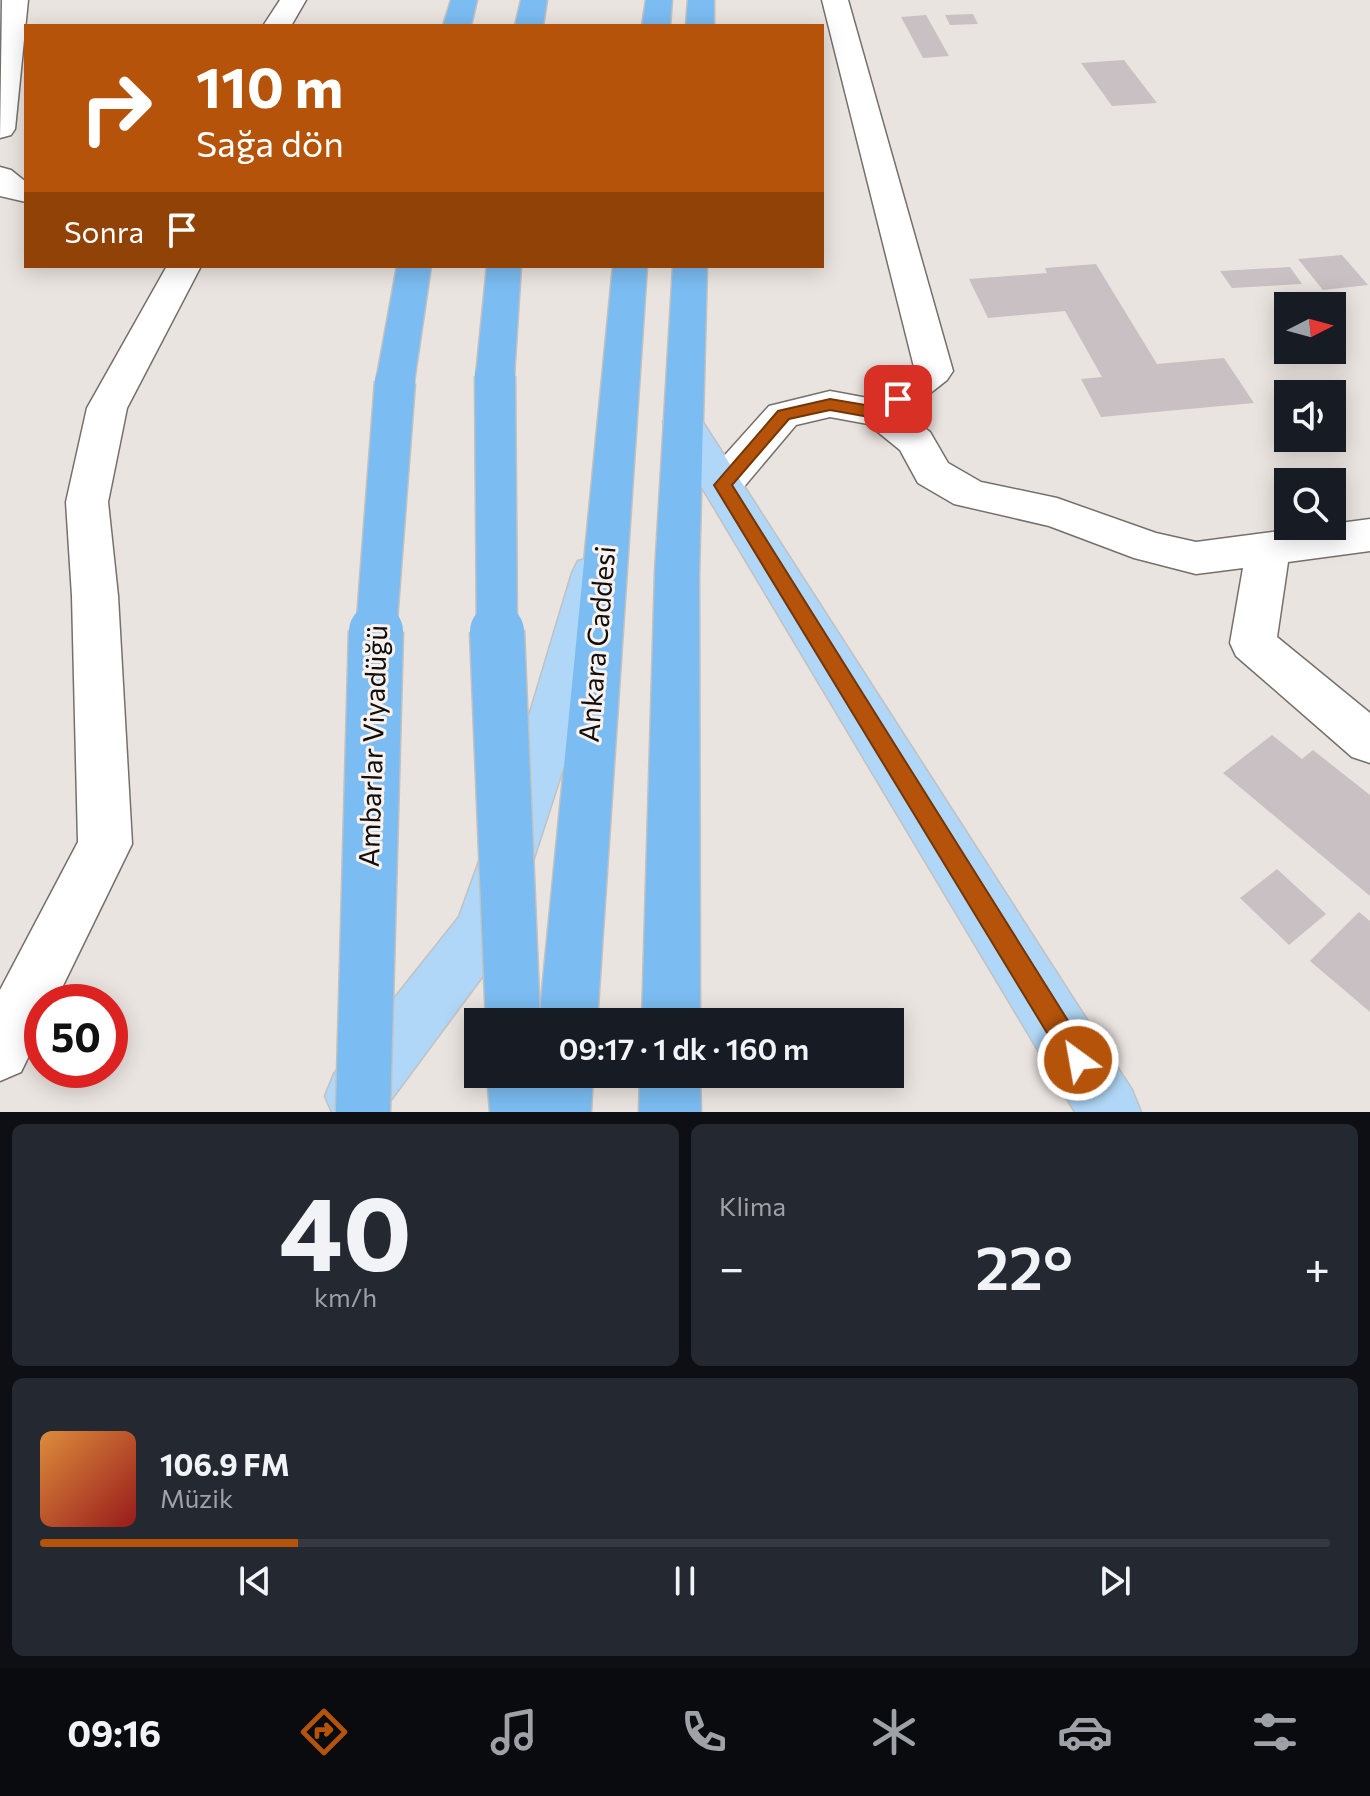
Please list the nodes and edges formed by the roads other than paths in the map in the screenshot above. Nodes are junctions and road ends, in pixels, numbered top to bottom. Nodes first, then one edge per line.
1 (15, 0) edge
2 (293, 0) edge
3 (464, 0) edge
4 (534, 0) edge
5 (659, 0) edge
6 (701, 0) edge
7 (835, 0) edge
8 (278, 24) edge
9 (458, 24) edge
10 (529, 24) edge
11 (656, 24) edge
12 (700, 24) edge
13 (0, 129) edge
14 (0, 177) edge
15 (24, 192) edge
16 (183, 268) edge
17 (414, 268) edge
18 (504, 268) edge
19 (630, 268) edge
20 (690, 268) edge
21 (880, 413) junction
22 (683, 422) junction
23 (722, 485) junction
24 (607, 528) junction
25 (1370, 535) edge
26 (1268, 549) junction
27 (1370, 742) edge
28 (512, 1008) edge
29 (569, 1008) edge
30 (671, 1008) edge
31 (0, 1051) edge
32 (518, 1088) edge
33 (562, 1088) edge
34 (670, 1088) edge
35 (343, 1112) edge
36 (363, 1112) edge
37 (521, 1112) edge
38 (560, 1112) edge
39 (670, 1112) edge
40 (1110, 1112) edge

1 - 13 street
2 - 8 street
3 - 9 highway
4 - 10 highway
5 - 11 highway
6 - 12 highway
7 - 21 street
14 - 15 street
16 - 31 street
17 - 36 highway, Ambarlar Viyadüğü, bridge
18 - 28 highway, bridge
19 - 24 highway, Ankara Caddesi
20 - 22 highway
21 - 23 street
21 - 26 street
22 - 23 main road
22 - 30 highway
23 - 40 main road
24 - 29 highway, Ankara Caddesi
24 - 35 main road
25 - 26 street
26 - 27 street
32 - 37 highway
33 - 38 highway
34 - 39 highway

